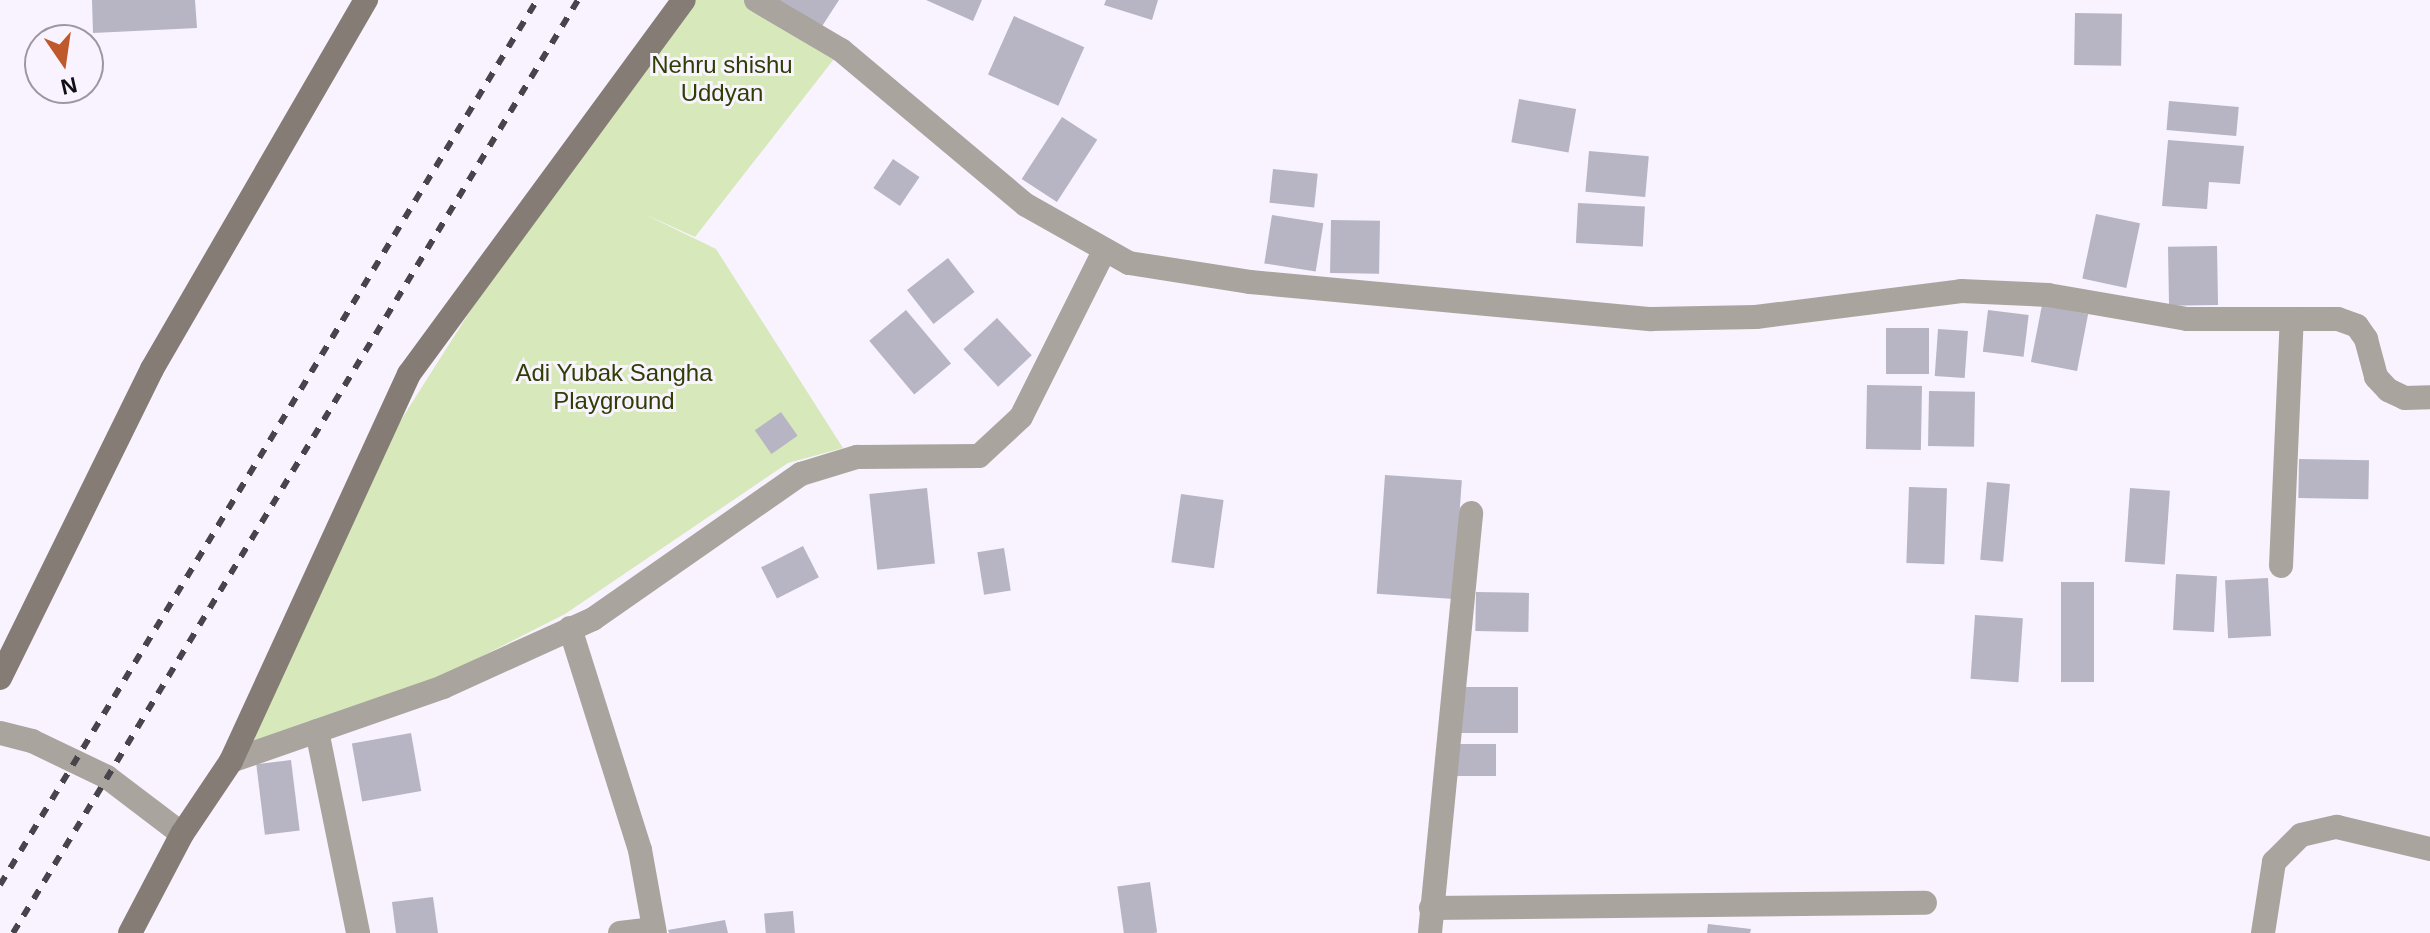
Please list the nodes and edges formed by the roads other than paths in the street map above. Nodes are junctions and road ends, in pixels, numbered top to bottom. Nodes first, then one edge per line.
1 (366, 0) edge
2 (684, 0) edge
3 (756, 0) edge
4 (1104, 251) junction
5 (2292, 319) junction
6 (2430, 397) edge
7 (1471, 513) dead end
8 (2281, 566) dead end
9 (570, 628) junction
10 (0, 678) edge
11 (317, 731) junction
12 (0, 733) edge
13 (231, 761) junction
14 (182, 834) junction
15 (2430, 849) edge
16 (1925, 903) dead end
17 (1431, 908) junction
18 (655, 931) edge
19 (130, 933) edge
20 (358, 933) edge
21 (620, 933) edge
22 (1430, 933) edge
23 (2263, 933) edge

1 - 10 street
2 - 13 street
3 - 4 street
4 - 5 street
4 - 9 street
5 - 6 street
5 - 8 street
7 - 17 street
9 - 11 street
9 - 18 street
11 - 13 street
11 - 20 street
12 - 14 street
13 - 14 street
14 - 19 street
15 - 23 street
16 - 17 street
17 - 22 street
18 - 21 street

